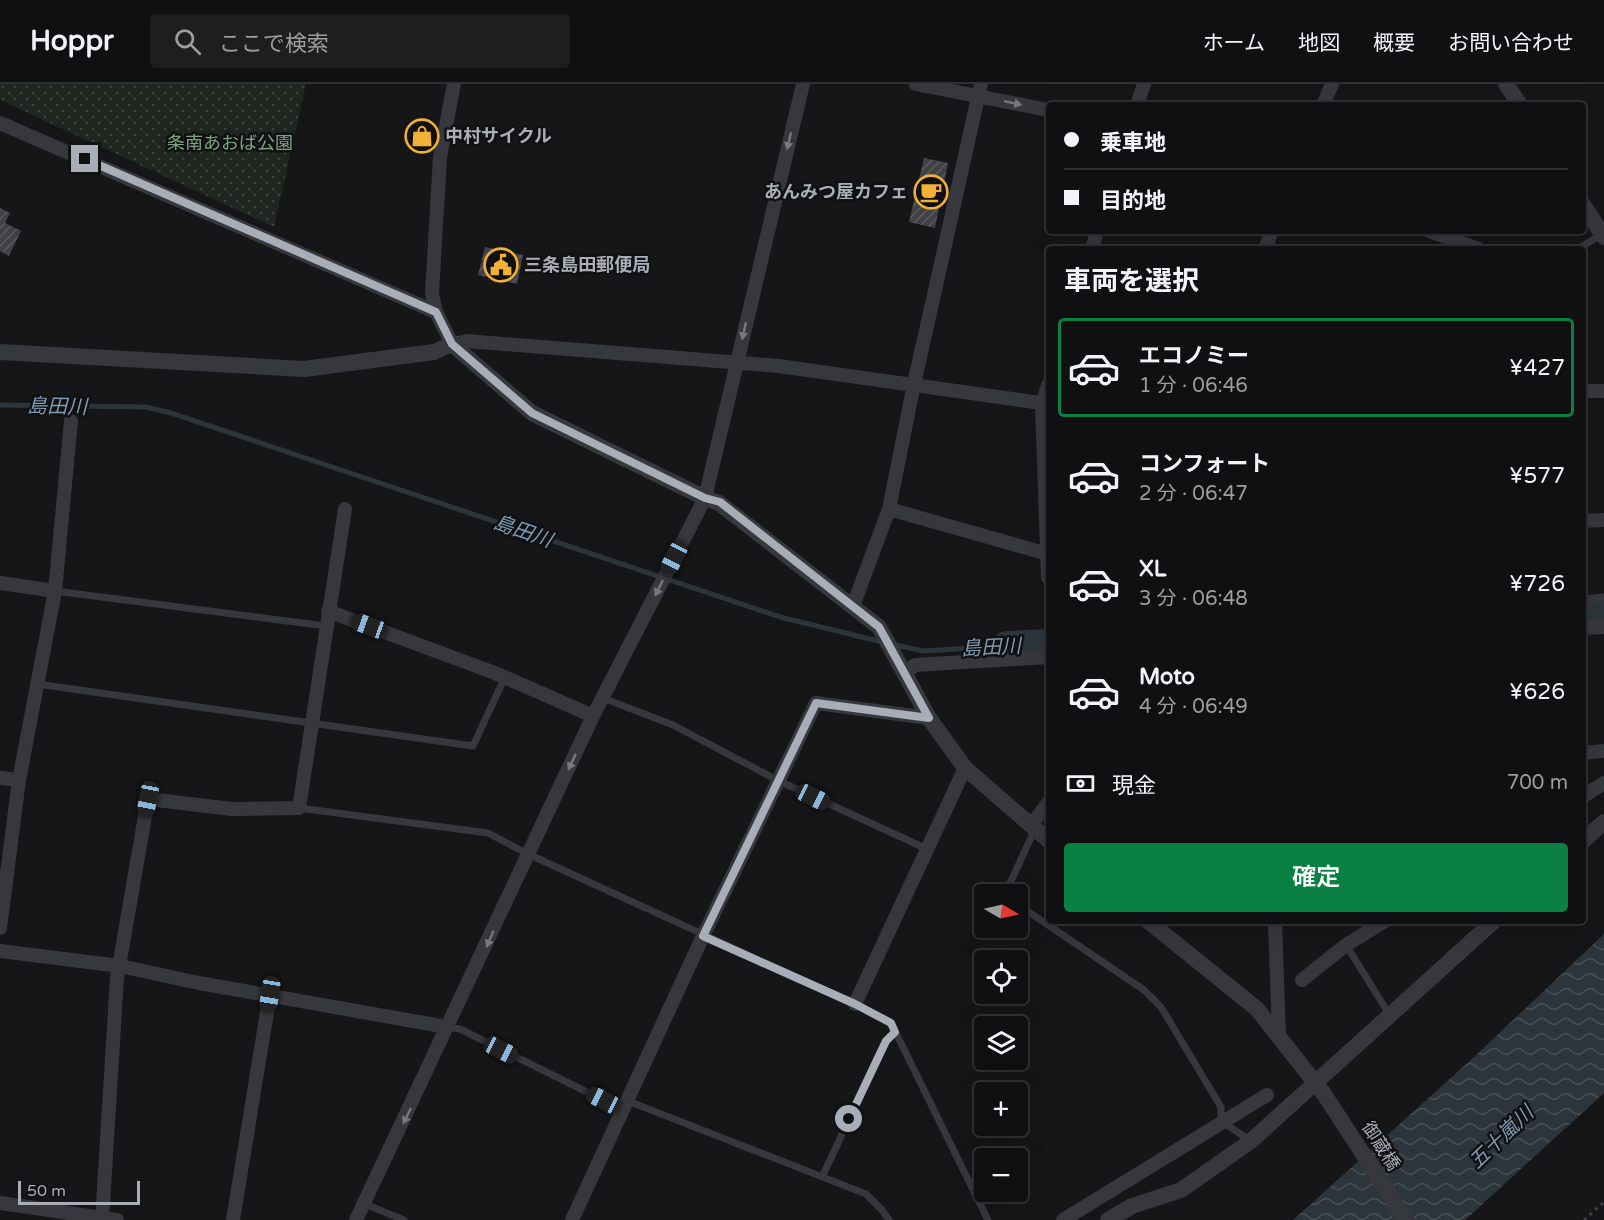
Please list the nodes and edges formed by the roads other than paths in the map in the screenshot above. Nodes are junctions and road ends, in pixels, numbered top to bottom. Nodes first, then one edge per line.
1 (454, 84) edge
2 (803, 84) edge
3 (916, 84) edge
4 (1144, 84) edge
5 (1332, 84) edge
6 (1506, 84) edge
7 (979, 89) edge
8 (1138, 102) edge
9 (1324, 102) edge
10 (1518, 102) edge
11 (1046, 109) edge
12 (0, 123) edge
13 (1586, 209) edge
14 (1437, 234) edge
15 (1603, 235) edge
16 (1471, 246) edge
17 (1583, 246) edge
18 (436, 312) junction
19 (452, 344) junction
20 (0, 352) edge
21 (737, 362) junction
22 (914, 384) junction
23 (1586, 391) edge
24 (1604, 391) edge
25 (1046, 404) edge
26 (71, 420) dead end
27 (705, 498) junction
28 (345, 509) dead end
29 (889, 509) junction
30 (1604, 520) edge
31 (1586, 521) edge
32 (1046, 554) edge
33 (0, 583) edge
34 (55, 591) junction
35 (1604, 597) edge
36 (1586, 599) edge
37 (853, 606) junction
38 (327, 611) junction
39 (326, 626) junction
40 (1604, 627) edge
41 (1586, 628) edge
42 (1046, 657) edge
43 (904, 674) junction
44 (505, 677) junction
45 (37, 684) junction
46 (603, 698) junction
47 (594, 716) junction
48 (929, 718) junction
49 (312, 721) junction
50 (1604, 751) edge
51 (1586, 753) edge
52 (965, 768) junction
53 (0, 778) edge
54 (19, 780) junction
55 (777, 780) junction
56 (1604, 783) edge
57 (1586, 794) edge
58 (299, 808) junction
59 (1046, 809) edge
60 (1604, 822) edge
61 (1038, 831) edge
62 (1586, 838) edge
63 (927, 849) junction
64 (528, 854) junction
65 (1010, 884) edge
66 (1028, 911) edge
67 (1046, 924) edge
68 (1047, 924) edge
69 (1152, 924) edge
70 (1275, 924) edge
71 (1380, 924) edge
72 (1491, 924) edge
73 (0, 928) edge
74 (703, 936) junction
75 (1346, 945) junction
76 (0, 951) edge
77 (120, 966) junction
78 (1302, 980) dead end
79 (270, 994) junction
80 (855, 1004) junction
81 (1389, 1015) junction
82 (447, 1027) junction
83 (895, 1032) junction
84 (1279, 1037) junction
85 (1319, 1088) junction
86 (1268, 1095) dead end
87 (626, 1106) junction
88 (1221, 1121) junction
89 (1251, 1141) junction
90 (822, 1177) junction
91 (0, 1203) edge
92 (365, 1204) junction
93 (102, 1219) edge
94 (117, 1220) edge
95 (233, 1220) edge
96 (356, 1220) edge
97 (404, 1220) edge
98 (572, 1220) edge
99 (888, 1220) edge
100 (988, 1220) edge
101 (1063, 1220) edge
102 (1108, 1220) edge
103 (1406, 1220) edge

1 - 18 street
2 -> 21 street
3 - 7 street
4 - 8 street
5 - 9 street
6 - 10 street
7 -> 11 street
7 - 22 street
12 - 18 street
13 - 15 street
14 - 16 street
15 - 17 lane
18 - 19 street
19 - 20 street
19 - 21 street
19 - 27 street
21 - 22 street
21 - 27 street
22 - 25 street
22 - 29 street
23 - 24 street
26 - 34 street
27 - 37 street
27 -> 46 street
28 - 38 street
29 - 32 street
29 - 37 street
30 - 31 street
33 - 34 street
34 - 39 lane
34 - 45 street
35 - 36 lane
37 - 43 street
38 - 39 street
38 - 44 street
39 - 49 street
40 - 41 street
42 - 43 street
43 - 48 street
44 - 47 street
44 - 49 lane
45 - 49 lane
45 - 54 street
46 - 47 street
46 - 55 lane
47 -> 64 street
48 - 52 street
48 - 55 street
49 - 58 street
50 - 51 street
52 - 61 street
52 - 63 street
53 - 54 street
54 - 73 street
55 - 63 lane
55 - 74 street
56 - 57 street
58 - 64 lane
58 - 77 street
59 - 61 street
60 - 62 street
61 - 65 lane
63 - 80 street
64 - 74 lane
64 -> 82 street
66 - 67 lane
68 - 88 lane
69 - 84 street, 御蔵橋
70 - 84 street
71 - 75 street
72 - 81 street
74 - 80 lane
74 - 87 street
75 - 78 street
75 - 81 lane
76 - 77 street
77 - 79 street
77 - 93 street
79 - 82 street
79 - 95 street
80 - 83 lane
81 - 85 street
82 - 87 lane
82 -> 92 street
83 - 90 lane
83 - 100 lane
84 - 85 street, 御蔵橋
85 - 89 street
85 - 103 street, 御蔵橋
86 - 88 street
87 - 90 lane
87 - 98 street
88 - 89 lane
88 - 101 street
89 - 102 street
90 - 99 lane
91 - 93 street
92 - 96 street
92 - 97 lane
93 - 94 street

